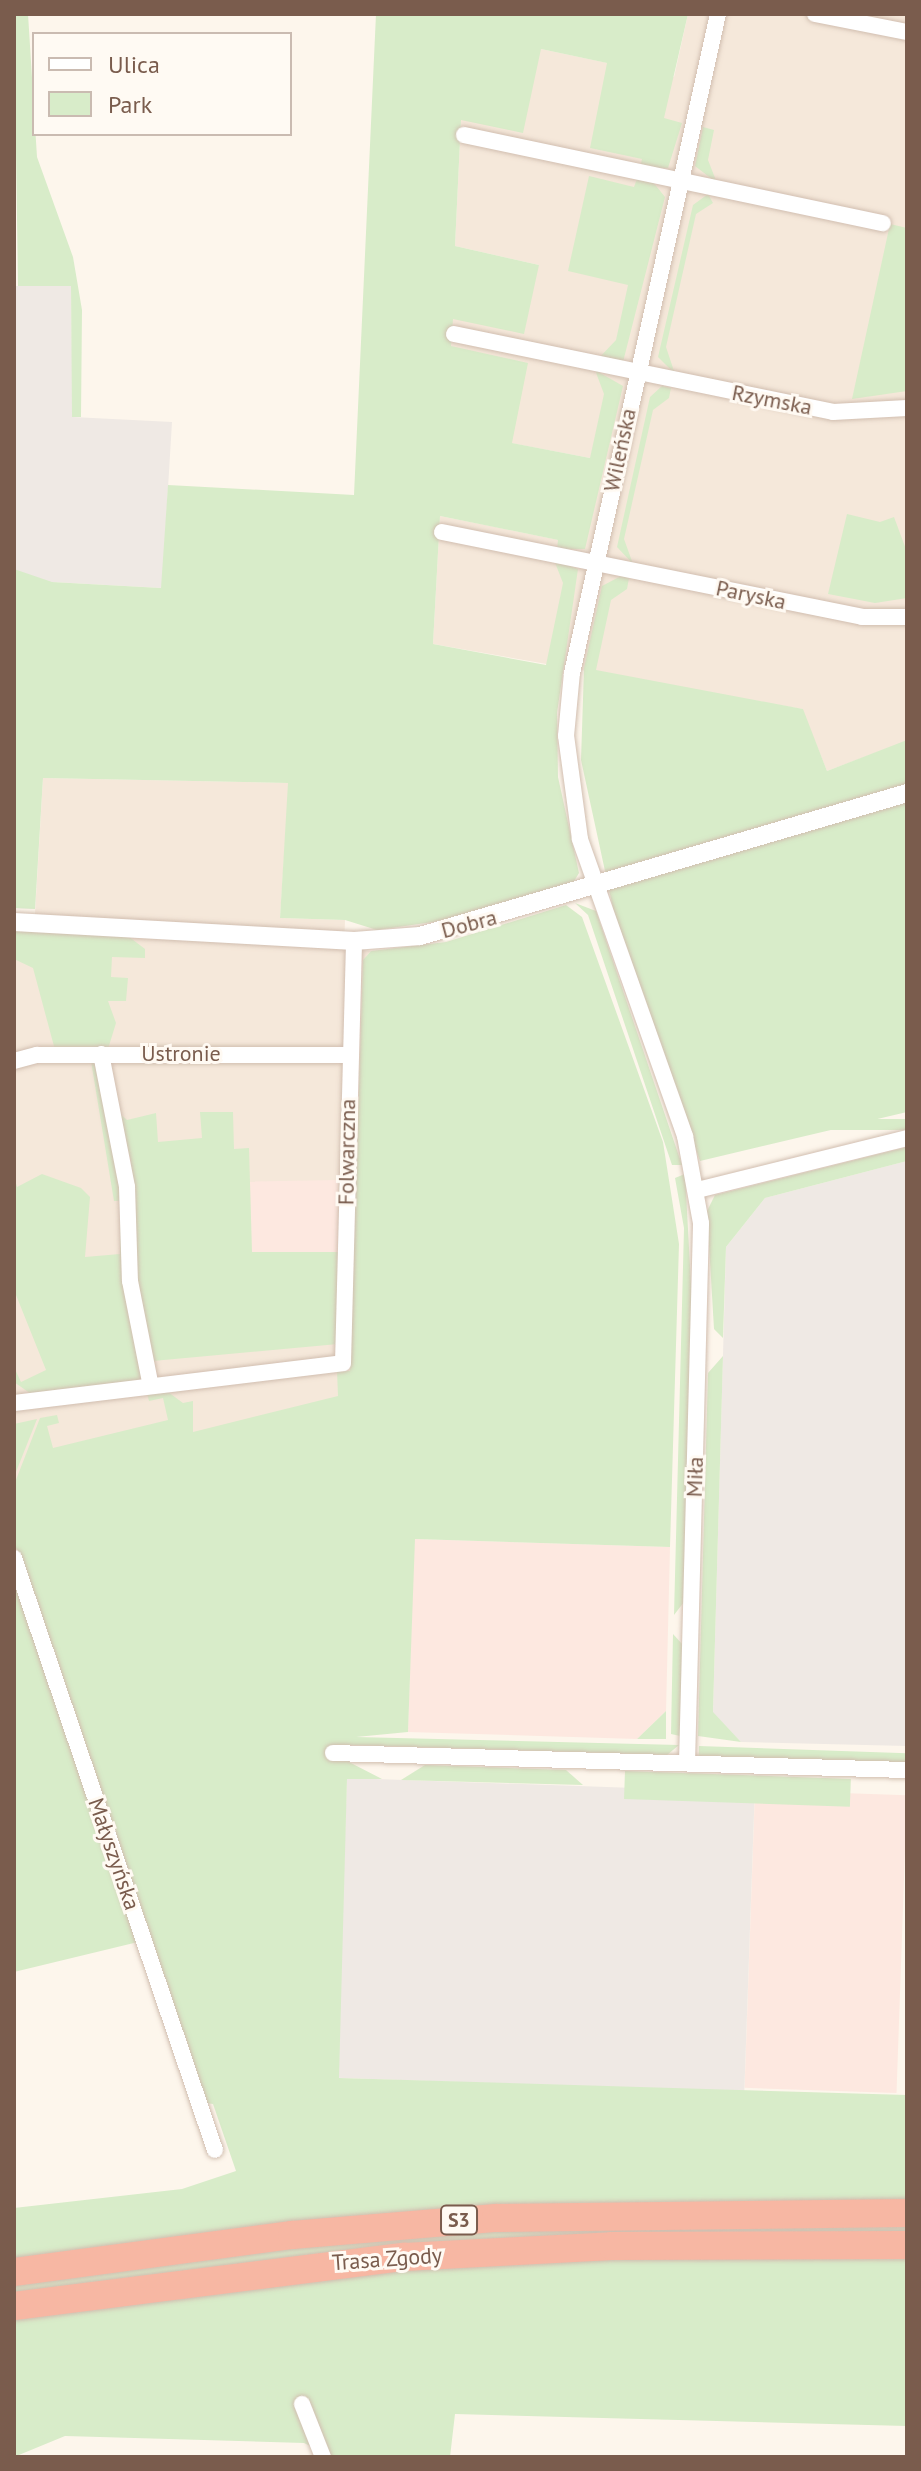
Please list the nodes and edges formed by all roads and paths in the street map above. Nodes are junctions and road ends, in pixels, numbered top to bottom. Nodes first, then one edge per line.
1 (718, 14) edge
2 (815, 14) edge
3 (907, 32) edge
4 (464, 135) dead end
5 (679, 182) junction
6 (883, 223) dead end
7 (454, 334) dead end
8 (637, 374) junction
9 (907, 408) edge
10 (442, 532) dead end
11 (595, 562) junction
12 (907, 617) edge
13 (907, 793) edge
14 (596, 887) junction
15 (14, 922) edge
16 (354, 941) junction
17 (101, 1054) junction
18 (349, 1055) junction
19 (14, 1061) edge
20 (907, 1138) edge
21 (697, 1190) junction
22 (150, 1382) junction
23 (14, 1403) edge
24 (14, 1558) edge
25 (333, 1753) dead end
26 (687, 1763) junction
27 (907, 1770) edge
28 (215, 2150) dead end
29 (907, 2213) edge
30 (907, 2245) edge
31 (14, 2272) edge
32 (14, 2306) edge
33 (302, 2404) dead end
34 (323, 2457) edge

1 - 5 street, Wileńska
2 - 3 street
4 - 5 street
5 - 6 street
5 - 8 street, Wileńska
7 - 8 street, Rzymska
8 - 9 street, Rzymska
8 - 11 street, Wileńska
10 - 11 street, Paryska
11 - 12 street, Paryska
11 - 14 street, Wileńska
13 - 14 street, Dobra
14 - 16 street, Dobra
14 - 21 street, Miła
15 - 16 street, Dobra
16 - 18 street, Folwarczna
17 - 18 street, Ustronie
17 - 19 street, Ustronie
17 - 22 street
18 - 22 street, Folwarczna
20 - 21 street
21 - 26 street, Miła
22 - 23 street
24 - 28 street, Małyszyńska
25 - 26 street
26 - 27 street
29 - 31 highway, Trasa Zgody / S3
30 - 32 highway, Trasa Zgody / S3
33 - 34 street

